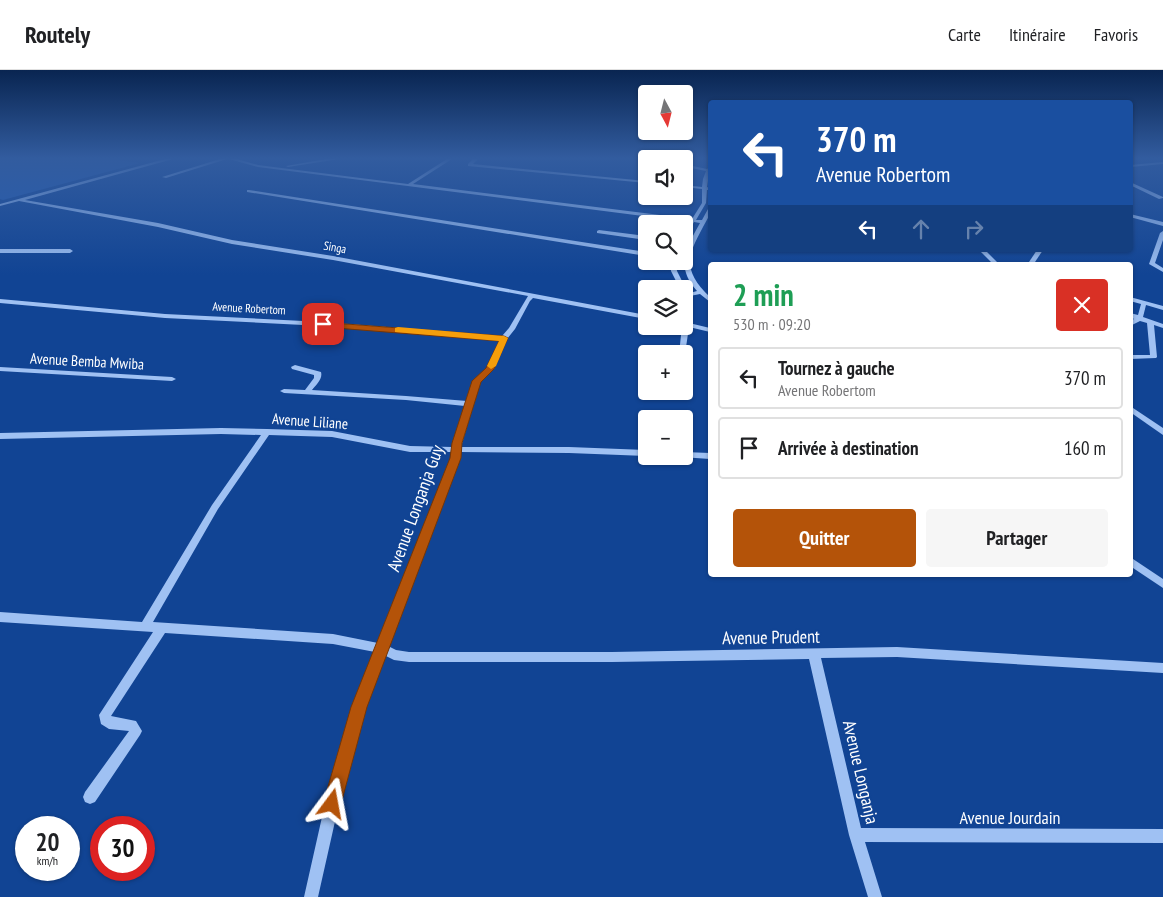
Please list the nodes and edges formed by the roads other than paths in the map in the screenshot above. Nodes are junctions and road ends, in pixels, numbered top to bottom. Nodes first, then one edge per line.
1 (28, 198) edge
2 (291, 198) edge
3 (511, 198) edge
4 (705, 198) edge
5 (19, 200) junction
6 (0, 205) edge
7 (708, 214) edge
8 (652, 215) edge
9 (1133, 216) edge
10 (1163, 218) edge
11 (693, 220) joint
12 (1149, 220) junction
13 (704, 222) junction
14 (1163, 224) edge
15 (599, 232) dead end
16 (1163, 233) edge
17 (638, 237) edge
18 (693, 241) edge
19 (0, 251) edge
20 (70, 252) dead end
21 (984, 252) edge
22 (638, 253) edge
23 (994, 262) edge
24 (688, 270) edge
25 (1163, 270) edge
26 (693, 292) edge
27 (700, 292) junction
28 (532, 295) junction
29 (708, 298) edge
30 (1133, 300) edge
31 (0, 301) edge
32 (1144, 303) junction
33 (1163, 308) edge
34 (638, 315) edge
35 (1133, 316) edge
36 (1140, 318) junction
37 (1133, 322) edge
38 (1150, 322) junction
39 (693, 326) edge
40 (1163, 326) edge
41 (708, 330) edge
42 (504, 338) junction
43 (1133, 357) edge
44 (295, 367) dead end
45 (0, 369) edge
46 (172, 379) dead end
47 (284, 391) dead end
48 (308, 391) junction
49 (469, 404) junction
50 (1133, 410) edge
51 (267, 432) junction
52 (1163, 432) edge
53 (0, 436) edge
54 (457, 449) junction
55 (638, 453) edge
56 (693, 455) edge
57 (708, 456) edge
58 (1133, 563) edge
59 (1163, 584) edge
60 (0, 617) edge
61 (145, 627) junction
62 (162, 628) junction
63 (382, 648) junction
64 (814, 654) junction
65 (1163, 668) edge
66 (90, 797) dead end
67 (856, 835) junction
68 (1163, 836) edge
69 (311, 897) edge
70 (875, 897) edge

1 - 5 street
2 - 22 street
3 - 8 street
4 - 11 street
5 - 6 street
5 - 28 street, Singa
7 - 13 street
9 - 12 street
10 - 12 street
11 - 13 street
12 - 14 street
13 - 18 street
15 - 17 street
16 - 25 street
19 - 20 street
21 - 23 street
24 - 27 street
26 - 27 street
27 - 29 street
28 - 34 street, Singa
28 - 42 street
30 - 32 street
31 - 42 street, Avenue Robertom
32 - 33 street
32 - 36 street
35 - 36 street
36 - 37 street
36 - 38 street
38 - 40 street
38 - 43 street
39 - 41 street
42 - 49 street, Avenue Longanja Guy
44 - 48 street
45 - 46 street, Avenue Bemba Mwiba
47 - 48 street
48 - 49 street
49 - 54 street, Avenue Longanja Guy
50 - 52 street
51 - 53 street, Avenue Liliane
51 - 54 street, Avenue Liliane
51 - 61 street
54 - 55 street, Avenue Liliane
54 - 63 street, Avenue Longanja Guy
56 - 57 street
58 - 59 street
60 - 61 street, Avenue Prudent
61 - 62 street, Avenue Prudent
62 - 63 street, Avenue Prudent
62 - 66 street
63 - 64 street, Avenue Prudent
63 - 69 street, Avenue Longanja Guy
64 - 65 street, Avenue Prudent
64 - 67 street, Avenue Longanja
67 - 68 street, Avenue Jourdain
67 - 70 street, Avenue Longanja

